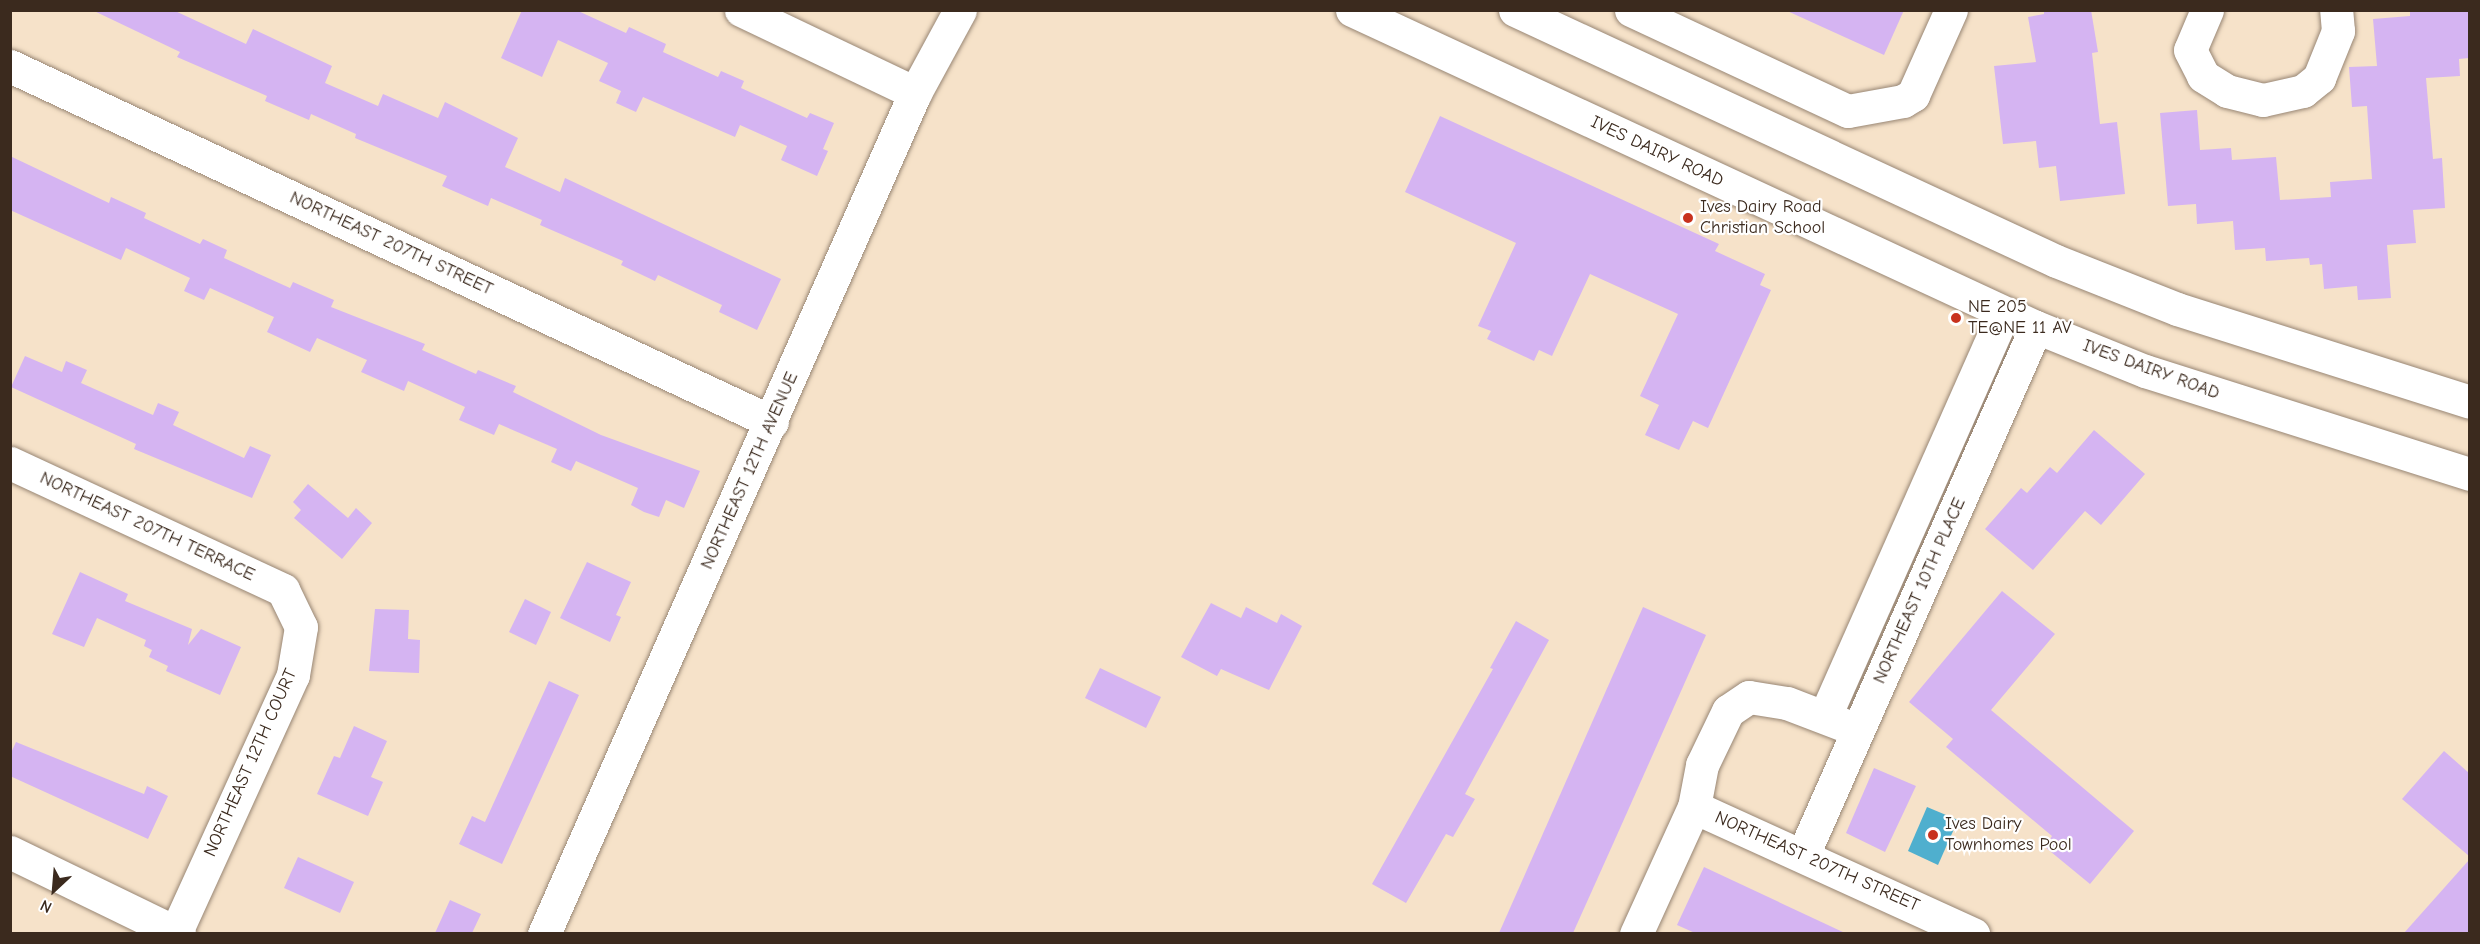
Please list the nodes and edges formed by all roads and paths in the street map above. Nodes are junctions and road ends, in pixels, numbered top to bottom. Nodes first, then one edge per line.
1 (741, 10) edge
2 (960, 10) edge
3 (1353, 10) edge
4 (1515, 10) edge
5 (1631, 10) edge
6 (1951, 10) edge
7 (2207, 10) edge
8 (2336, 10) edge
9 (10, 66) edge
10 (915, 93) junction
11 (2004, 313) junction
12 (2036, 327) junction
13 (2469, 402) edge
14 (772, 422) junction
15 (10, 463) edge
16 (2469, 474) edge
17 (283, 590) joint
18 (1881, 590) junction
19 (1914, 604) junction
20 (1825, 716) junction
21 (1858, 730) junction
22 (1694, 807) junction
23 (10, 852) edge
24 (1803, 855) junction
25 (177, 933) edge
26 (544, 933) edge
27 (1636, 933) edge
28 (1973, 933) edge

1 - 10 street
2 - 10 street, NORTHEAST 12TH AVENUE
3 - 11 street, IVES DAIRY ROAD
4 - 13 street
5 - 6 street
7 - 8 street
9 - 14 street, NORTHEAST 207TH STREET
10 - 14 street, NORTHEAST 12TH AVENUE
11 - 12 street, IVES DAIRY ROAD
11 - 18 street, NORTHEAST 10TH PLACE
12 - 16 street, IVES DAIRY ROAD
12 - 19 street, NORTHEAST 10TH PLACE
14 - 26 street, NORTHEAST 12TH AVENUE
15 - 17 street, NORTHEAST 207TH TERRACE
17 - 25 street, NORTHEAST 12TH COURT
18 - 19 street
18 - 20 street, NORTHEAST 10TH PLACE
19 - 21 street, NORTHEAST 10TH PLACE
20 - 21 street
20 - 22 street
21 - 24 street, NORTHEAST 10TH PLACE
22 - 24 street, NORTHEAST 207TH STREET
22 - 27 street
23 - 25 street
24 - 28 street, NORTHEAST 207TH STREET

